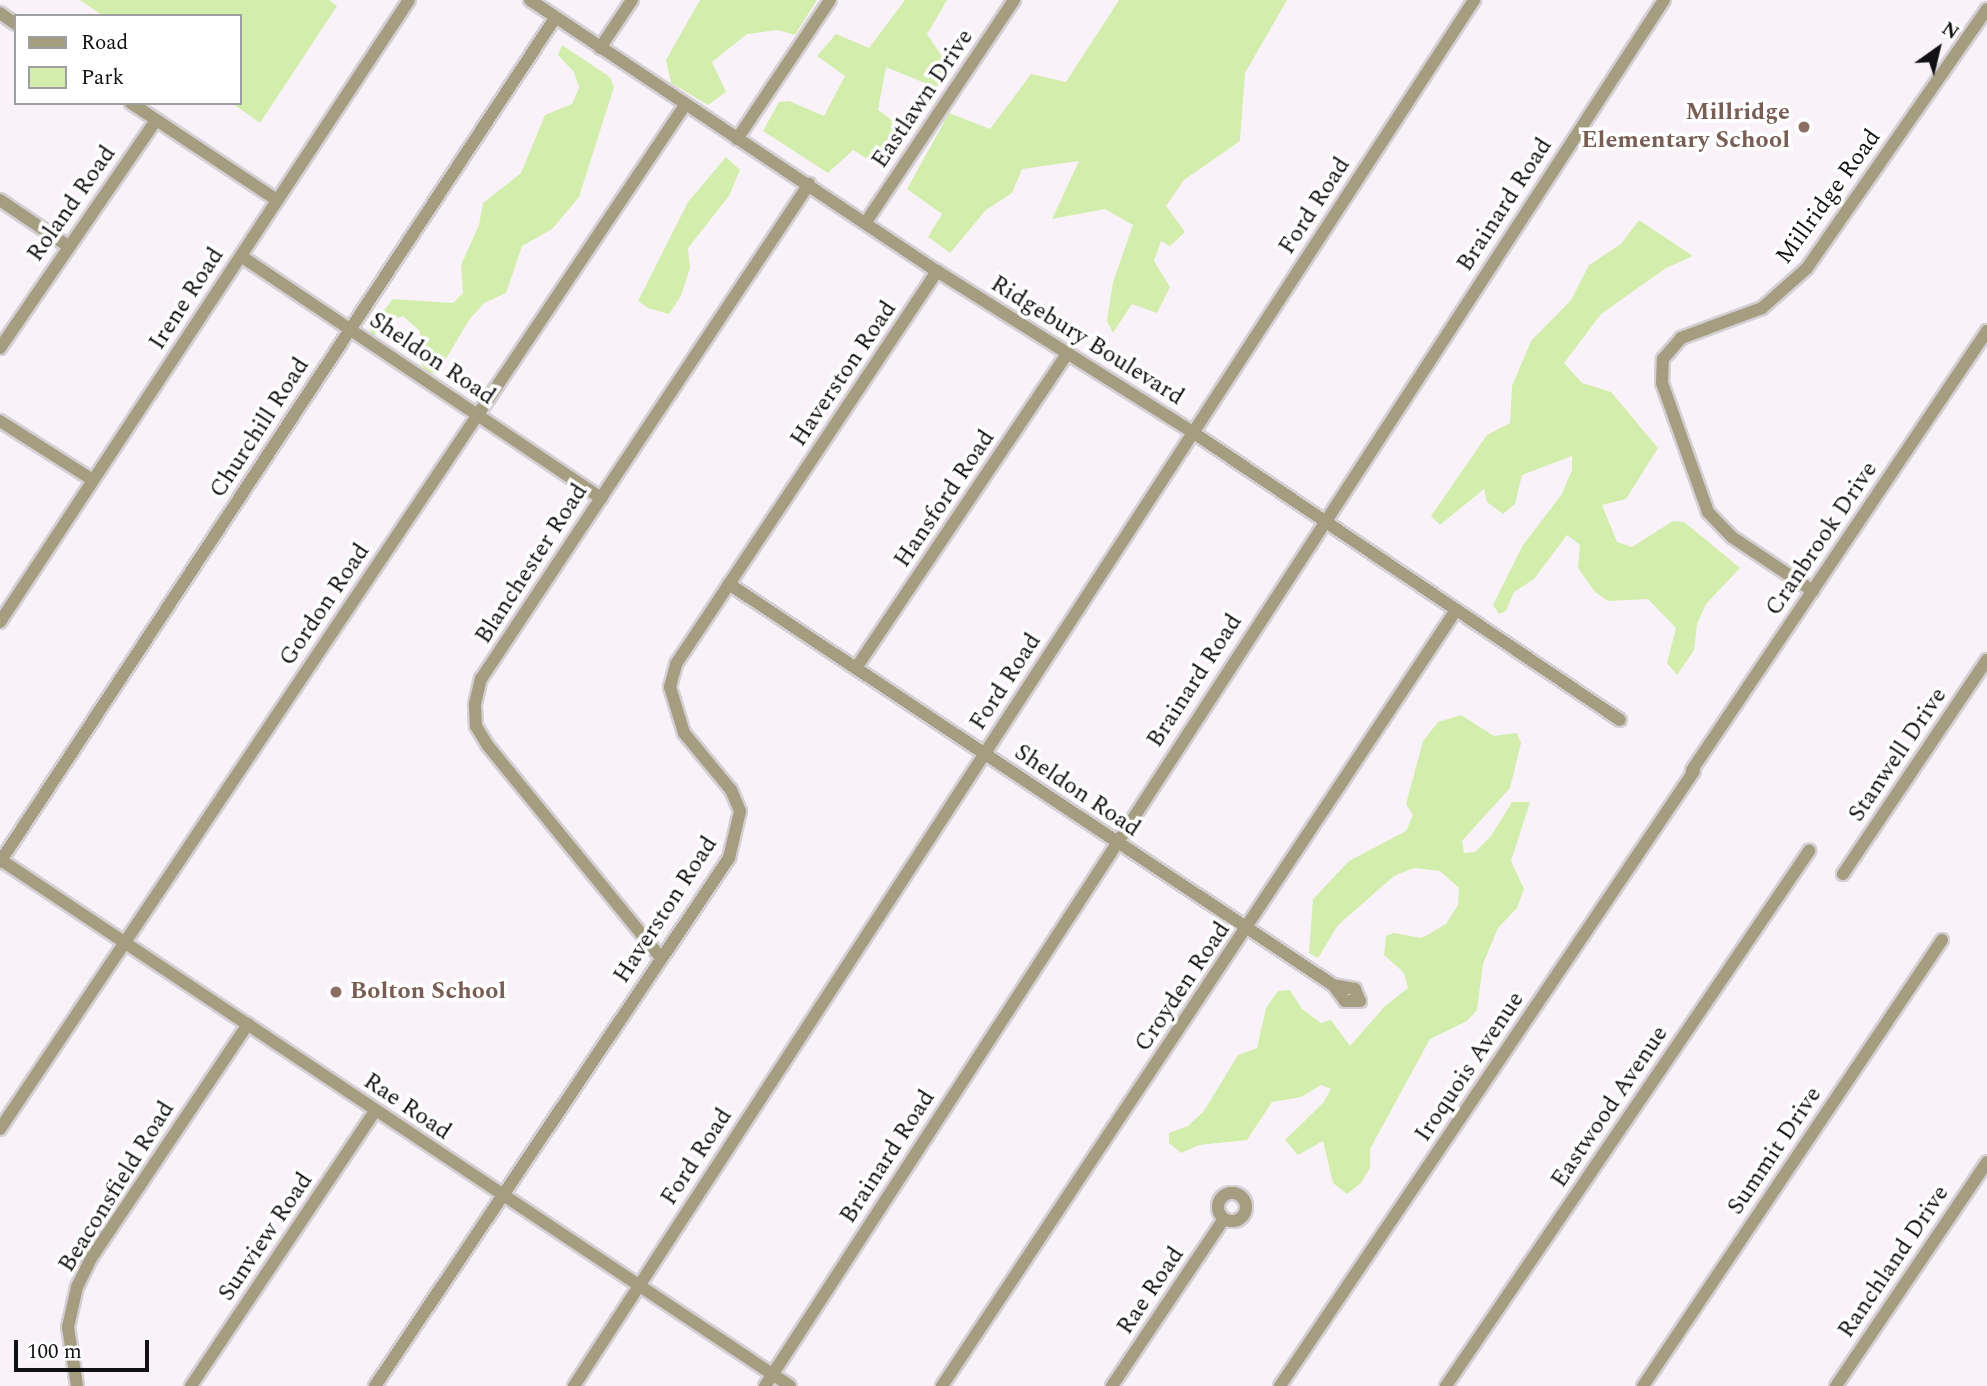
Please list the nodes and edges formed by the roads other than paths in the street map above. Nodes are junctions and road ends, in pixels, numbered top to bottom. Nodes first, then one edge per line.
1 (409, 0) edge
2 (530, 0) edge
3 (632, 0) edge
4 (830, 0) edge
5 (1014, 0) edge
6 (1474, 0) edge
7 (1664, 0) edge
8 (1987, 9) edge
9 (555, 18) junction
10 (600, 48) junction
11 (134, 105) edge
12 (685, 105) junction
13 (156, 120) junction
14 (737, 139) junction
15 (809, 184) junction
16 (0, 200) edge
17 (277, 201) junction
18 (866, 222) junction
19 (68, 246) junction
20 (241, 256) junction
21 (937, 271) junction
22 (350, 330) junction
23 (1987, 331) edge
24 (0, 348) edge
25 (1068, 353) junction
26 (477, 415) junction
27 (0, 421) edge
28 (1191, 431) junction
29 (93, 480) junction
30 (601, 498) junction
31 (1322, 520) junction
32 (729, 584) junction
33 (1812, 592) junction
34 (1456, 610) junction
35 (0, 622) edge
36 (1987, 660) edge
37 (856, 668) junction
38 (1620, 720) dead end
39 (984, 754) junction
40 (1693, 770) joint
41 (1117, 844) junction
42 (1809, 851) dead end
43 (1, 861) edge
44 (1843, 874) dead end
45 (1248, 928) junction
46 (1942, 940) dead end
47 (124, 943) junction
48 (661, 958) junction
49 (1334, 985) dead end
50 (248, 1024) junction
51 (375, 1111) junction
52 (0, 1129) edge
53 (1987, 1162) edge
54 (502, 1195) junction
55 (1224, 1219) dead end
56 (639, 1286) junction
57 (772, 1374) junction
58 (77, 1386) edge
59 (191, 1386) edge
60 (375, 1386) edge
61 (574, 1386) edge
62 (765, 1386) edge
63 (790, 1386) edge
64 (942, 1386) edge
65 (1112, 1386) edge
66 (1280, 1386) edge
67 (1446, 1386) edge
68 (1643, 1386) edge
69 (1836, 1386) edge

1 - 17 street, Irene Road
2 - 9 street, Ridgebury Boulevard
3 - 10 street
4 - 14 street
5 - 18 street, Eastlawn Drive
6 - 28 street, Ford Road
7 - 31 street, Brainard Road
8 - 33 street, Millridge Road
9 - 10 street, Ridgebury Boulevard
9 - 22 street, Churchill Road
10 - 12 street, Ridgebury Boulevard
11 - 13 street
12 - 14 street, Ridgebury Boulevard
12 - 26 street, Gordon Road
13 - 17 street
13 - 19 street, Roland Road
14 - 15 street, Ridgebury Boulevard
15 - 18 street, Ridgebury Boulevard
15 - 30 street, Blanchester Road
16 - 19 street
17 - 20 street, Irene Road
18 - 21 street, Ridgebury Boulevard
19 - 24 street, Roland Road
20 - 22 street, Sheldon Road
20 - 29 street, Irene Road
21 - 25 street, Ridgebury Boulevard
21 - 32 street, Haverston Road
22 - 26 street, Sheldon Road
22 - 43 street, Churchill Road
23 - 33 street, Cranbrook Drive
25 - 28 street, Ridgebury Boulevard
25 - 37 street, Hansford Road
26 - 30 street, Sheldon Road
26 - 47 street, Gordon Road
27 - 29 street
28 - 31 street, Ridgebury Boulevard
28 - 39 street, Ford Road
29 - 35 street, Irene Road
30 - 48 street, Blanchester Road
31 - 34 street, Ridgebury Boulevard
31 - 41 street, Brainard Road
32 - 37 street, Sheldon Road
32 - 48 street, Haverston Road
33 - 40 street, Cranbrook Drive
34 - 38 street, Ridgebury Boulevard
34 - 45 street, Croyden Road
36 - 44 street, Stanwell Drive
37 - 39 street, Sheldon Road
39 - 41 street, Sheldon Road
39 - 56 street, Ford Road
40 - 66 street, Iroquois Avenue
41 - 45 street, Sheldon Road
41 - 57 street, Brainard Road
42 - 67 street, Eastwood Avenue
43 - 47 street, Rae Road
45 - 49 street, Sheldon Road
45 - 64 street, Croyden Road
46 - 68 street, Summit Drive
47 - 50 street, Rae Road
47 - 52 street, Gordon Road
48 - 54 street, Haverston Road
50 - 51 street, Rae Road
50 - 58 street, Beaconsfield Road
51 - 54 street, Rae Road
51 - 59 street, Sunview Road
53 - 69 street, Ranchland Drive
54 - 56 street, Rae Road
54 - 60 street, Haverston Road
55 - 65 street, Rae Road
56 - 57 street, Rae Road
56 - 61 street, Ford Road
57 - 62 street, Brainard Road
57 - 63 street, Rae Road

